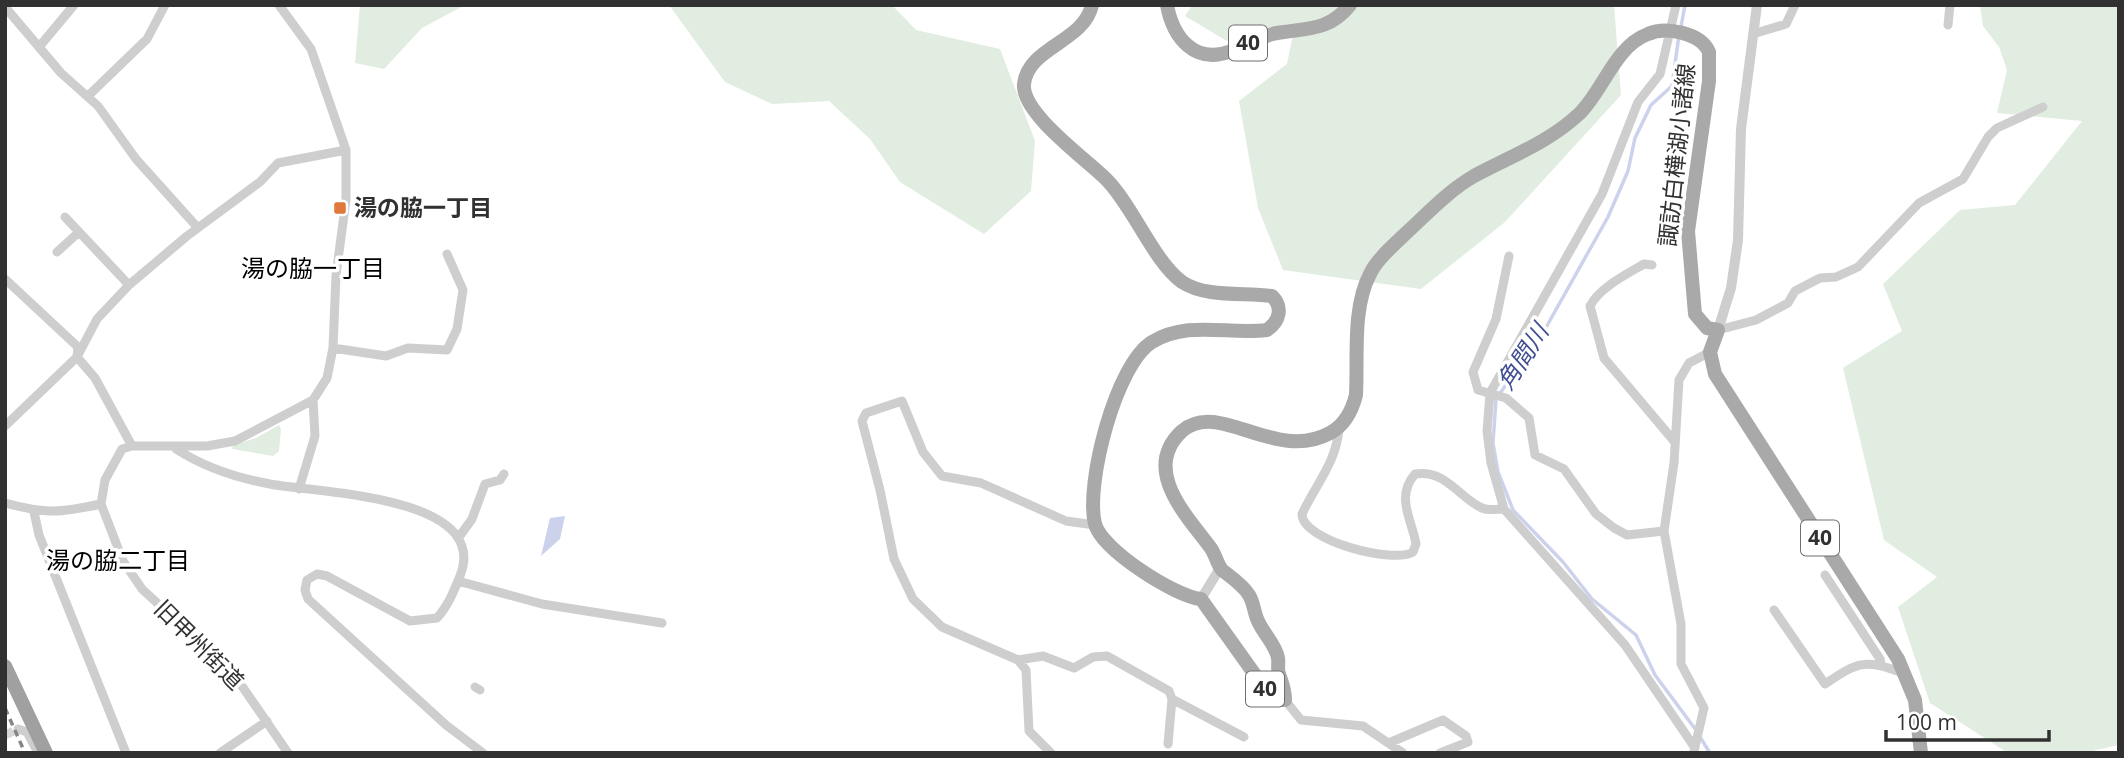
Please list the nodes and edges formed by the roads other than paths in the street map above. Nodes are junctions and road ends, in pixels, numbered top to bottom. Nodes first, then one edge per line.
1 (74, 5) edge
2 (279, 5) edge
3 (1092, 5) edge
4 (1167, 5) edge
5 (1350, 5) edge
6 (1676, 5) edge
7 (1757, 5) edge
8 (1795, 5) edge
9 (1950, 5) edge
10 (5, 7) edge
11 (159, 7) edge
12 (1948, 25) dead end
13 (1669, 32) junction
14 (1753, 34) junction
15 (39, 47) junction
16 (88, 96) junction
17 (2043, 107) dead end
18 (346, 150) junction
19 (65, 217) dead end
20 (198, 228) junction
21 (79, 232) junction
22 (57, 252) dead end
23 (447, 254) dead end
24 (1508, 257) dead end
25 (1652, 265) dead end
26 (5, 279) edge
27 (129, 285) junction
28 (1718, 330) junction
29 (333, 348) junction
30 (1710, 352) junction
31 (77, 357) junction
32 (1491, 393) junction
33 (313, 400) junction
34 (5, 426) edge
35 (1339, 429) junction
36 (1674, 441) junction
37 (132, 446) junction
38 (174, 448) junction
39 (504, 474) dead end
40 (299, 489) junction
41 (5, 503) edge
42 (101, 504) junction
43 (1504, 509) junction
44 (34, 512) junction
45 (1095, 525) junction
46 (1664, 531) junction
47 (459, 537) junction
48 (1220, 568) junction
49 (1825, 575) dead end
50 (458, 581) junction
51 (1201, 599) junction
52 (1774, 610) dead end
53 (662, 623) dead end
54 (1018, 660) junction
55 (1881, 665) junction
56 (5, 666) edge
57 (1904, 674) junction
58 (1172, 699) junction
59 (1285, 699) junction
60 (267, 721) junction
61 (18, 729) dead end
62 (1244, 737) dead end
63 (1391, 742) junction
64 (1168, 744) dead end
65 (1695, 747) edge
66 (38, 753) edge
67 (46, 753) edge
68 (126, 753) edge
69 (220, 753) edge
70 (288, 753) edge
71 (483, 753) edge
72 (1051, 753) edge
73 (1403, 753) edge
74 (1440, 753) edge
75 (1921, 753) edge

1 - 15 street
2 - 18 street
3 - 45 main road
4 - 5 main road, 40
6 - 13 street
7 - 14 street
8 - 14 street
9 - 12 street
10 - 15 street
11 - 16 street
13 - 28 main road, 諏訪白樺湖小諸線
13 - 32 street
13 - 35 main road, 諏訪白樺湖小諸線
14 - 28 street
15 - 16 street
16 - 20 street
17 - 28 street
18 - 20 street
18 - 29 street
19 - 21 street
20 - 27 street
21 - 22 street
21 - 27 street
23 - 29 street
24 - 32 street
25 - 36 street
26 - 31 street
27 - 31 street
28 - 30 main road
29 - 33 street
30 - 36 street
30 - 57 main road, 40
31 - 34 street
31 - 37 street
32 - 43 street
32 - 46 street
33 - 38 street
33 - 40 street
35 - 43 street
35 - 48 main road, 40
36 - 46 street
37 - 38 street
37 - 42 street
38 - 40 street
39 - 47 street
40 - 47 street
41 - 44 street
42 - 44 street
42 - 60 street, 旧甲州街道
43 - 65 street
44 - 68 street
45 - 51 main road
45 - 54 street
46 - 65 street
47 - 50 street
48 - 51 street
48 - 59 main road, 40
49 - 55 street
50 - 53 street
50 - 71 street
51 - 59 main road, 40
52 - 55 street
54 - 58 street
54 - 72 street
55 - 57 street
56 - 67 highway
57 - 75 main road, 40
58 - 62 street
58 - 64 street
59 - 63 street
60 - 69 street
60 - 70 street, 旧甲州街道
61 - 66 street
63 - 73 street
63 - 74 street

